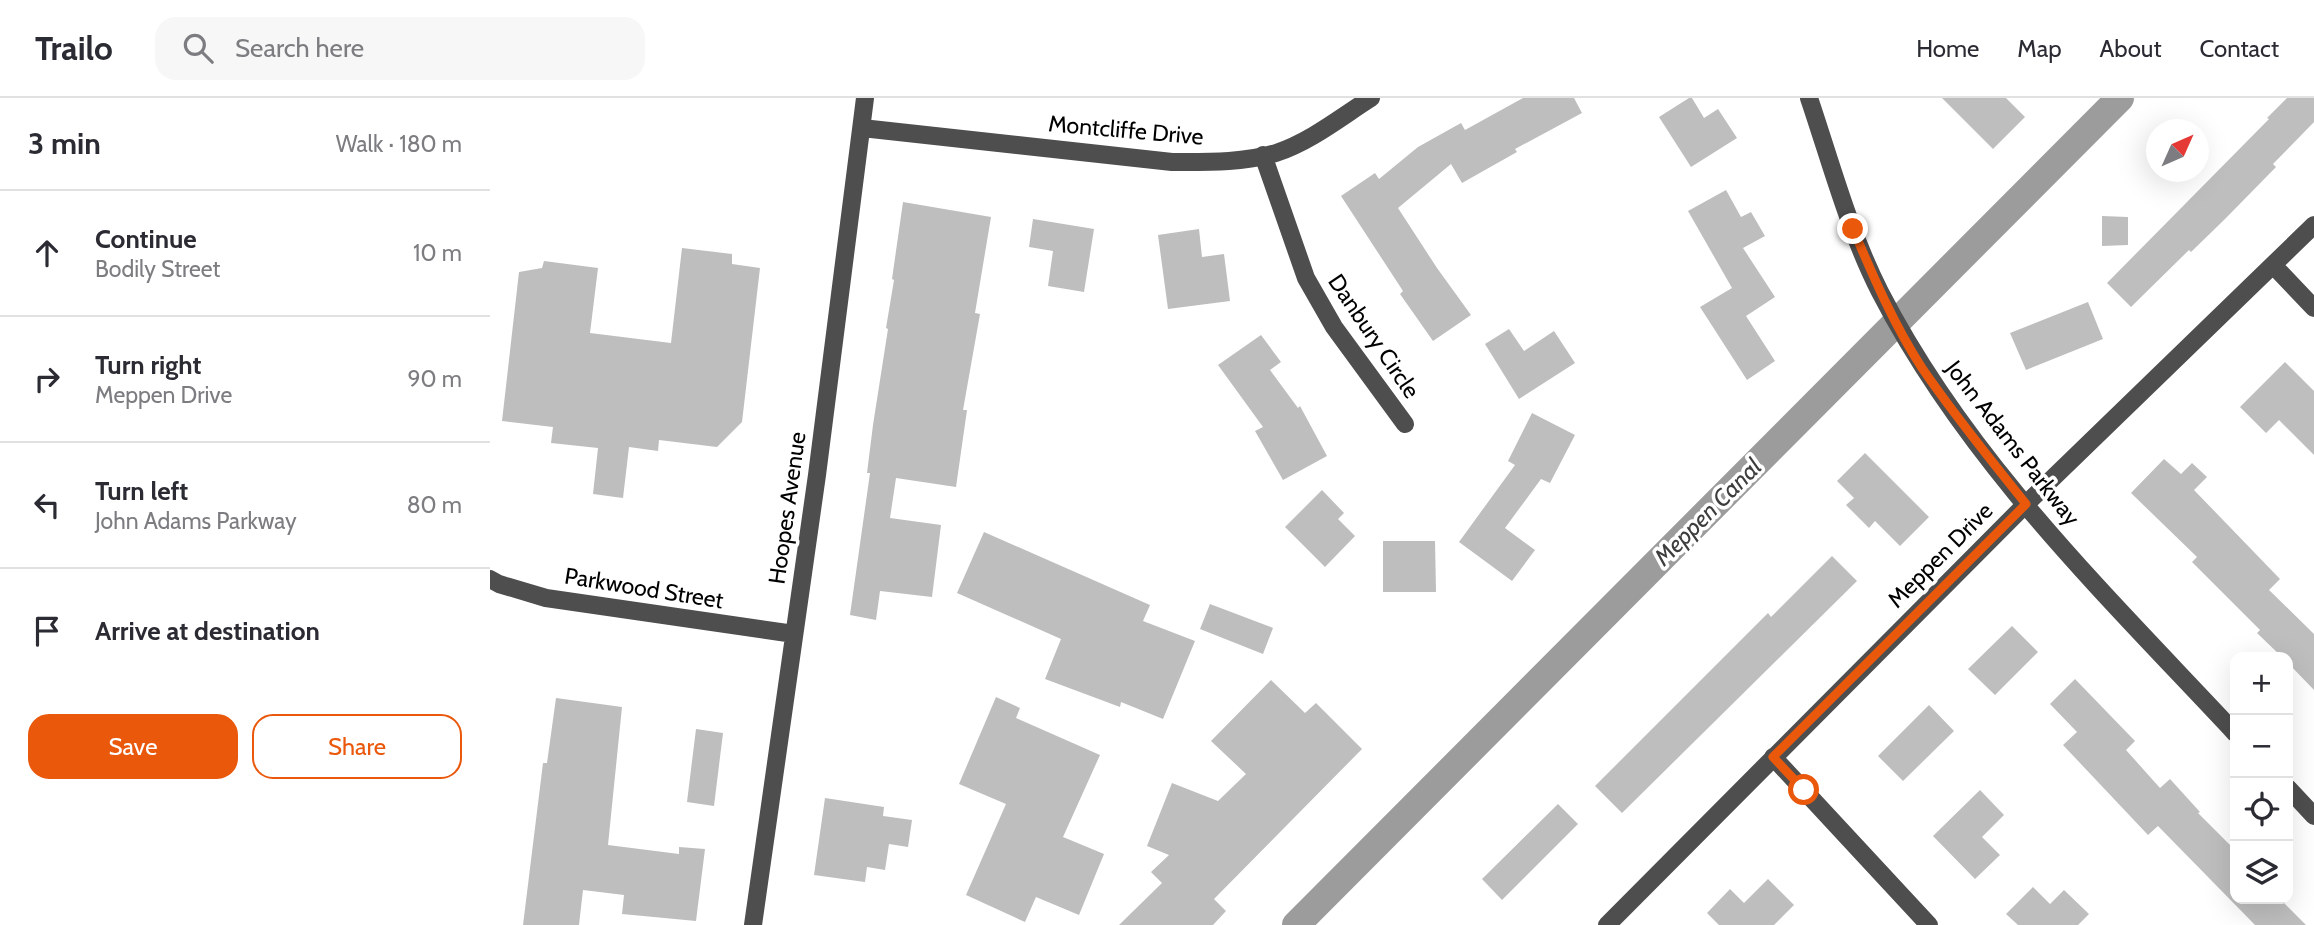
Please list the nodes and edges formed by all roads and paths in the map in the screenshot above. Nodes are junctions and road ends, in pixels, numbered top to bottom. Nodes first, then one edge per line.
1 (864, 98) edge
2 (1371, 98) edge
3 (1809, 98) edge
4 (862, 128) junction
5 (1263, 155) junction
6 (2314, 225) edge
7 (2273, 265) junction
8 (2314, 308) edge
9 (1405, 424) dead end
10 (2026, 504) junction
11 (490, 579) edge
12 (794, 634) junction
13 (2230, 728) edge
14 (1773, 757) junction
15 (2293, 793) edge
16 (2314, 816) edge
17 (753, 925) edge
18 (1607, 925) edge
19 (1928, 925) edge

1 - 4 street, Hoopes Avenue
2 - 5 street, Montcliffe Drive
3 - 10 street, John Adams Parkway
4 - 5 street, Montcliffe Drive
4 - 12 street, Hoopes Avenue
5 - 9 street, Danbury Circle
6 - 7 street, Meppen Drive
7 - 8 street
7 - 10 street, Meppen Drive
10 - 13 street, John Adams Parkway
10 - 14 street, Meppen Drive
11 - 12 street, Parkwood Street
12 - 17 street, Hoopes Avenue
14 - 18 street, Meppen Drive
14 - 19 street
15 - 16 street

